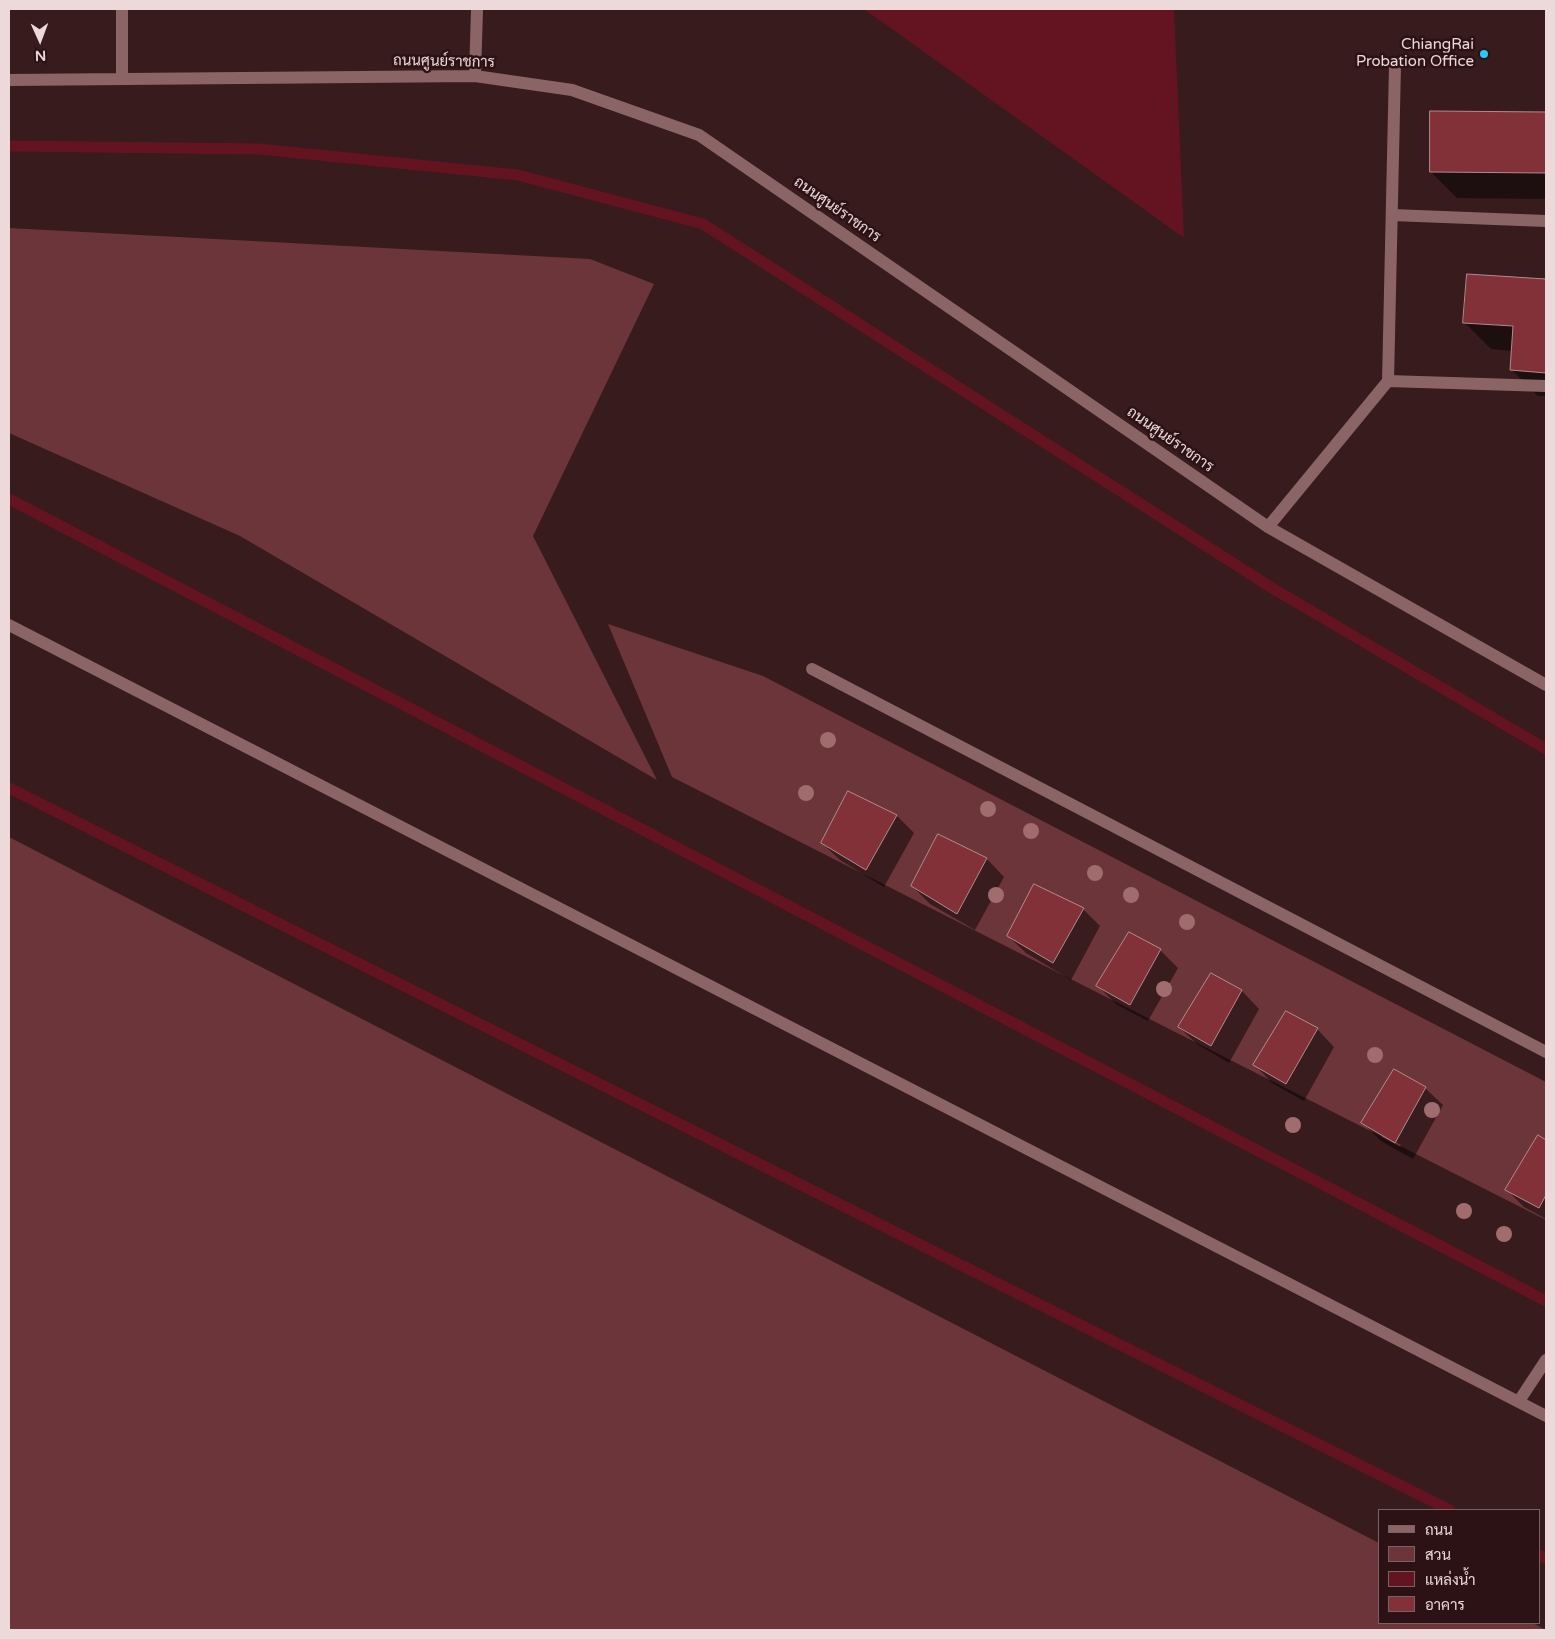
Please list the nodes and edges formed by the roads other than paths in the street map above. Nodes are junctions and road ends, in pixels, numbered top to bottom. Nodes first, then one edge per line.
1 (122, 9) edge
2 (477, 9) edge
3 (1395, 66) dead end
4 (475, 76) junction
5 (122, 79) junction
6 (9, 80) edge
7 (1392, 215) junction
8 (1546, 221) edge
9 (1388, 381) junction
10 (1546, 386) edge
11 (1268, 527) junction
12 (9, 625) edge
13 (812, 669) dead end
14 (1546, 685) edge
15 (1546, 1052) edge
16 (1544, 1364) edge
17 (1519, 1401) junction
18 (1546, 1416) edge

1 - 5 street
2 - 4 street
3 - 7 street
4 - 5 street, ถนนศูนย์ราชการ
4 - 11 street, ถนนศูนย์ราชการ
5 - 6 street, ถนนศูนย์ราชการ
7 - 8 street
7 - 9 street
9 - 10 street
9 - 11 street
11 - 14 street, ถนนศูนย์ราชการ
12 - 17 street
13 - 15 street
16 - 17 street
17 - 18 street

